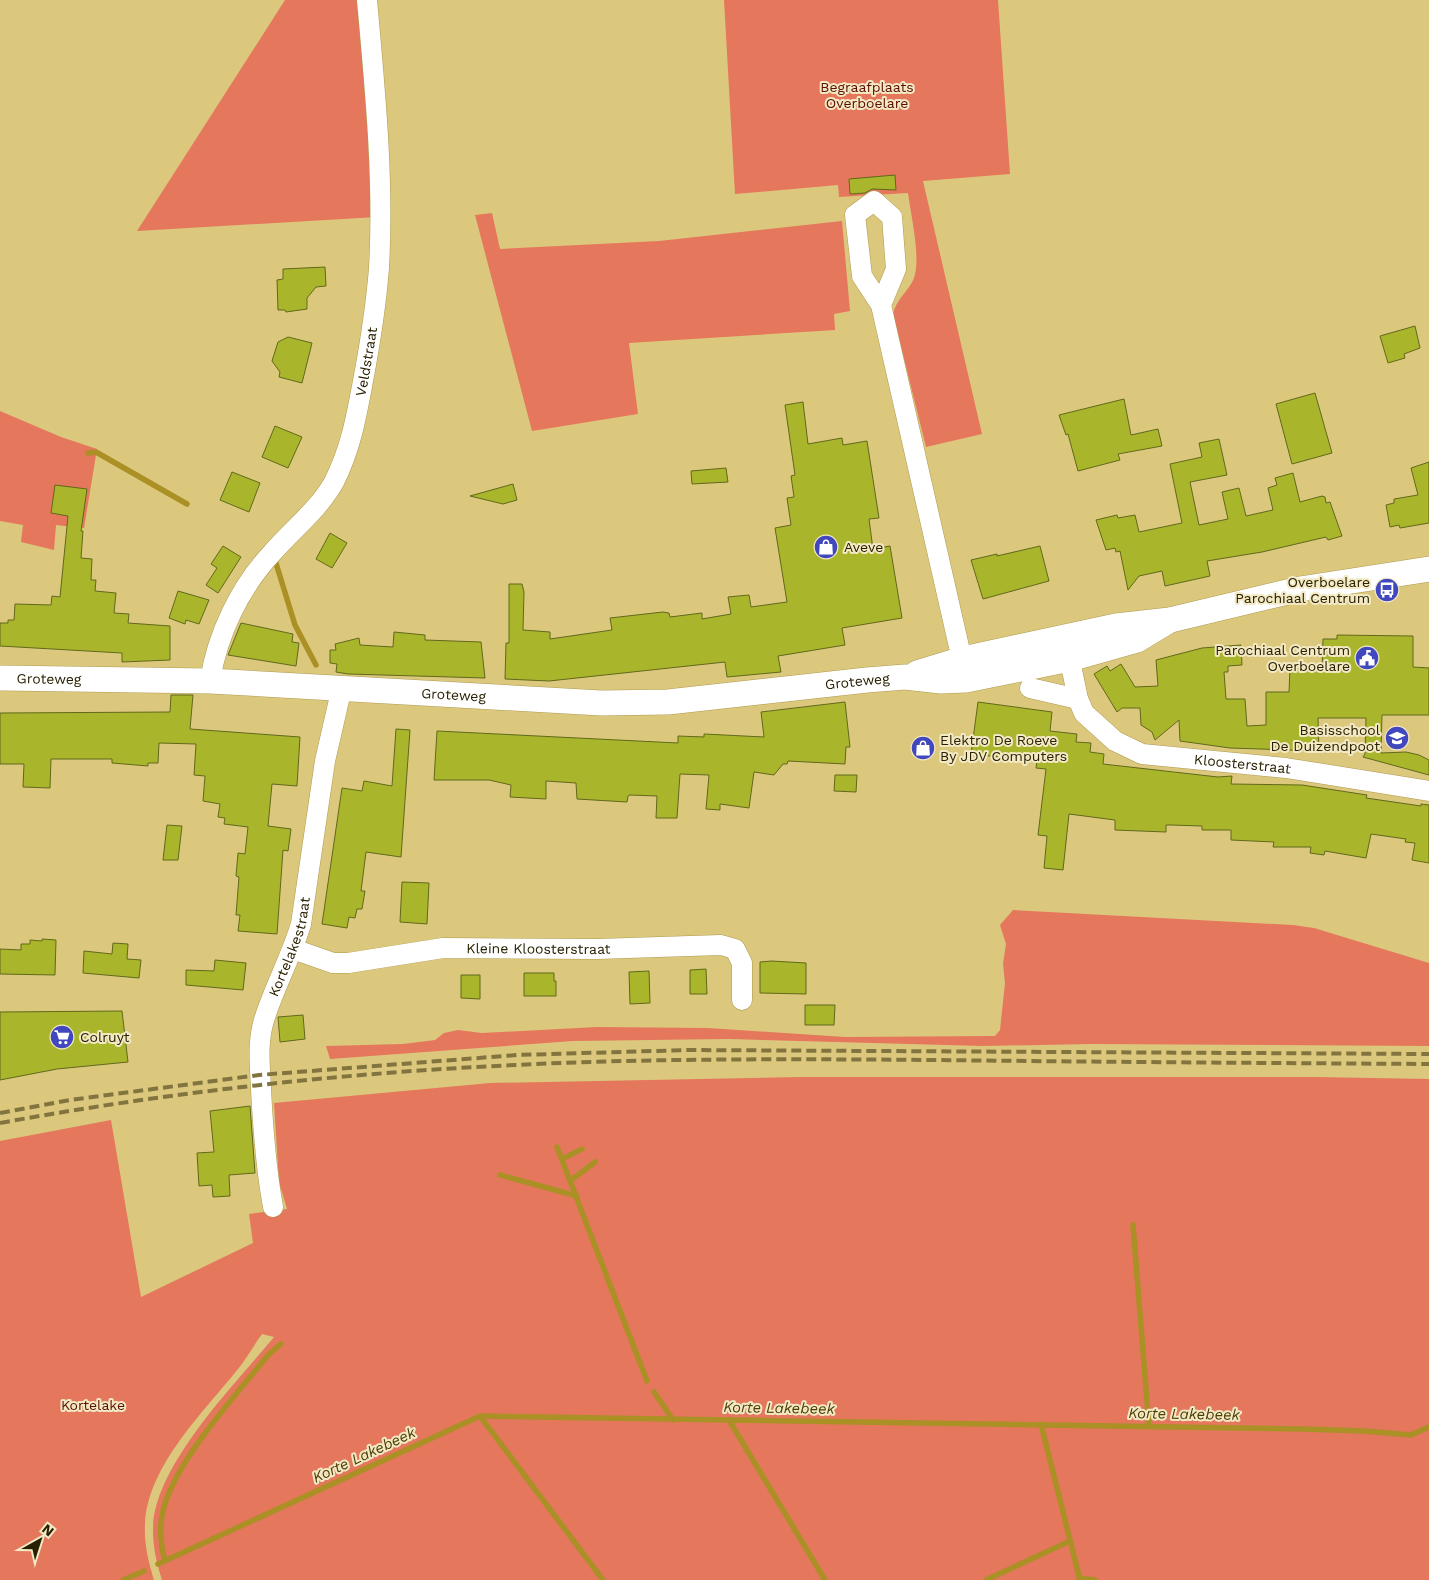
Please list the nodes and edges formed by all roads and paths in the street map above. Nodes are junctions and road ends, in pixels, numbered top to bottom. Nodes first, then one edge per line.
1 (367, 0) edge
2 (882, 305) dead end
3 (1429, 569) edge
4 (1067, 649) junction
5 (965, 669) junction
6 (0, 678) edge
7 (210, 681) junction
8 (342, 687) junction
9 (1030, 688) dead end
10 (1078, 699) junction
11 (1429, 791) edge
12 (293, 950) junction
13 (742, 1000) dead end
14 (273, 1207) dead end

1 - 7 street, Veldstraat
2 - 5 street
3 - 4 main road, Groteweg
4 - 5 main road, Groteweg
4 - 10 street, Kloosterstraat
5 - 8 main road, Groteweg
6 - 7 main road, Groteweg
7 - 8 main road, Groteweg
8 - 12 street, Kortelakestraat
9 - 10 street
10 - 11 street, Kloosterstraat
12 - 13 street, Kleine Kloosterstraat
12 - 14 street, Kortelakestraat

